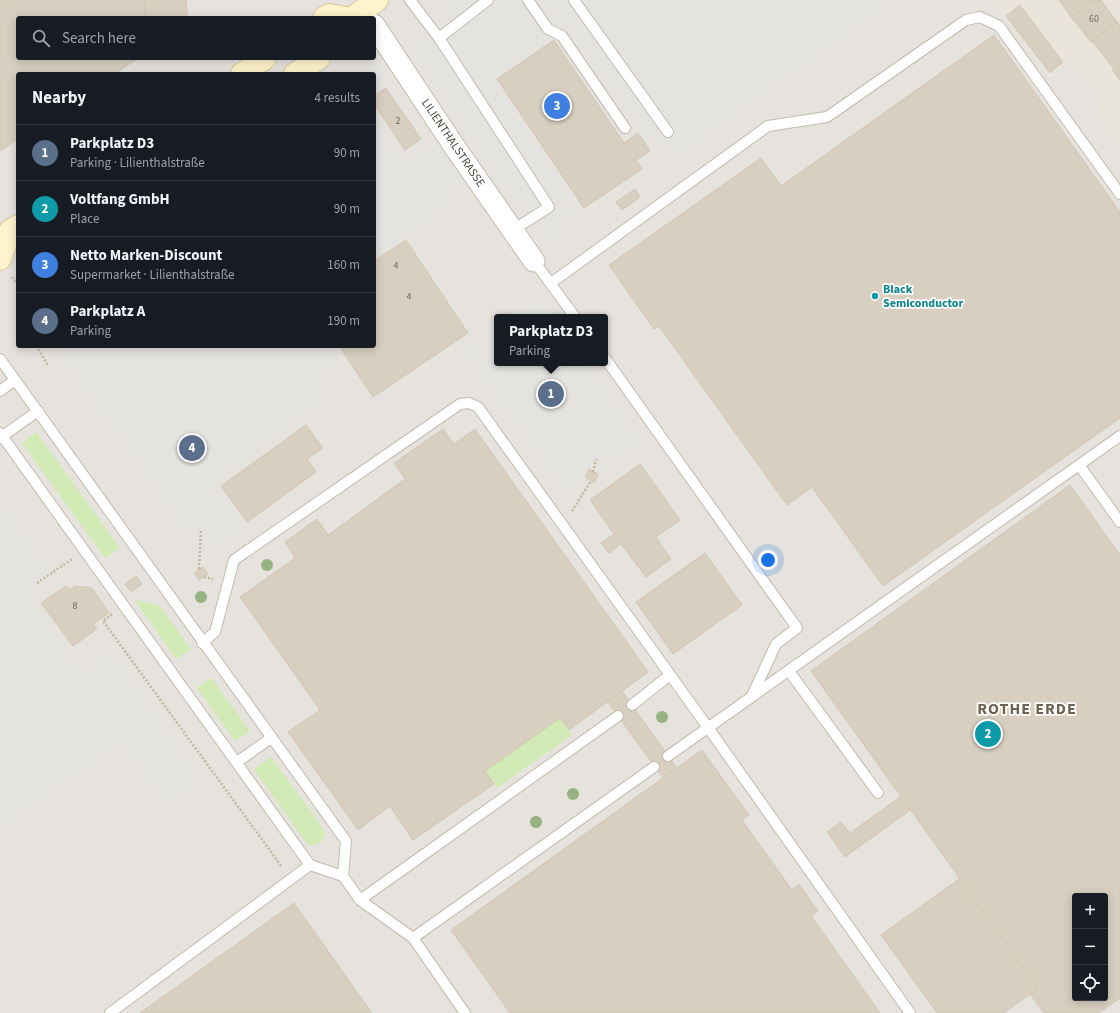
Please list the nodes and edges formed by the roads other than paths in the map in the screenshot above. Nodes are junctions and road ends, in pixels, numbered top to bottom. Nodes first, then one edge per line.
1 (410, 0) edge
2 (488, 0) edge
3 (528, 0) edge
4 (574, 0) edge
5 (367, 11) edge
6 (327, 16) edge
7 (376, 25) edge
8 (439, 38) junction
9 (262, 60) edge
10 (316, 60) edge
11 (245, 72) edge
12 (298, 72) edge
13 (625, 128) dead end
14 (668, 132) dead end
15 (1120, 194) edge
16 (16, 227) edge
17 (513, 230) junction
18 (0, 259) edge
19 (16, 259) edge
20 (534, 261) joint
21 (552, 283) junction
22 (573, 314) edge
23 (0, 359) edge
24 (608, 362) edge
25 (15, 380) junction
26 (0, 391) edge
27 (38, 411) junction
28 (1, 436) edge
29 (1120, 436) edge
30 (1079, 465) junction
31 (1120, 522) edge
32 (202, 643) junction
33 (789, 671) junction
34 (670, 675) junction
35 (751, 698) junction
36 (632, 705) dead end
37 (618, 716) dead end
38 (709, 729) junction
39 (271, 738) junction
40 (668, 756) dead end
41 (237, 762) junction
42 (654, 766) dead end
43 (878, 793) dead end
44 (310, 865) junction
45 (343, 876) junction
46 (360, 900) junction
47 (413, 938) junction
48 (110, 1013) edge
49 (465, 1013) edge
50 (910, 1013) edge

1 - 8 lane
2 - 8 lane
3 - 13 lane
4 - 14 lane
5 - 6 street
7 - 17 street, LILIENTHALSTRASSE
8 - 17 lane
9 - 11 street
10 - 12 street
15 - 21 lane
16 - 18 street
17 - 20 street, LILIENTHALSTRASSE
18 - 19 street
20 - 21 lane
21 - 22 lane
23 - 25 lane
24 - 35 lane
25 - 26 lane
25 - 27 lane
27 - 28 lane
27 - 32 lane
28 - 41 lane
29 - 30 lane
30 - 31 lane
30 - 33 lane
32 - 34 lane
32 - 39 lane
33 - 35 lane
33 - 43 lane
34 - 36 lane
34 - 38 lane
35 - 38 lane
37 - 46 lane
38 - 40 lane
38 - 50 lane
39 - 41 lane
39 - 45 lane
41 - 44 lane
42 - 47 lane
44 - 45 lane
44 - 48 lane
45 - 46 lane
46 - 47 lane
47 - 49 lane

